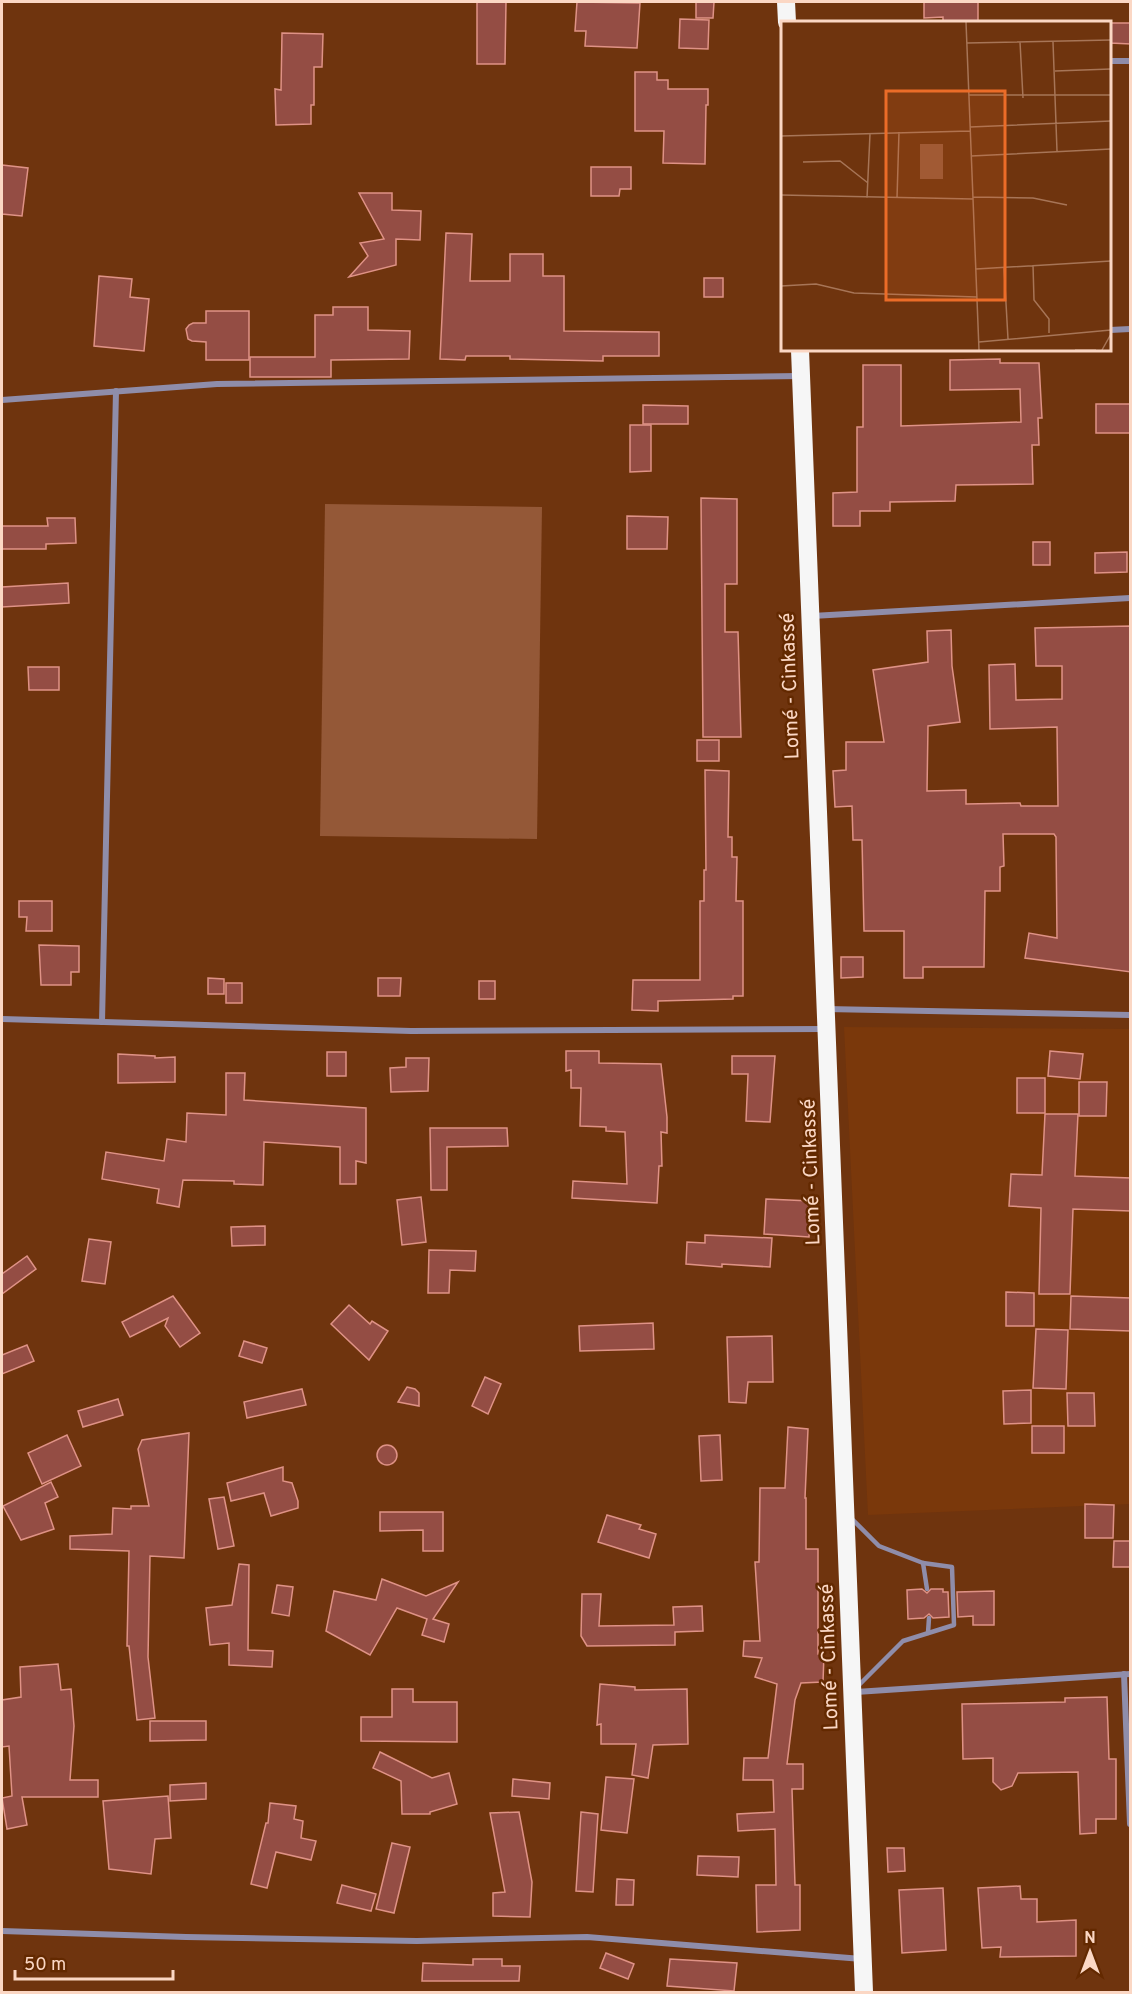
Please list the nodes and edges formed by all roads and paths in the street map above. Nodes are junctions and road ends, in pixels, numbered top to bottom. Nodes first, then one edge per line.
1 (786, 2) edge
2 (787, 21) edge
3 (1111, 61) edge
4 (1131, 61) edge
5 (1131, 329) edge
6 (1111, 330) edge
7 (800, 351) edge
8 (801, 376) junction
9 (117, 391) junction
10 (2, 400) edge
11 (1131, 598) edge
12 (808, 616) junction
13 (826, 1009) junction
14 (1131, 1015) edge
15 (2, 1019) edge
16 (102, 1022) junction
17 (826, 1029) junction
18 (846, 1512) junction
19 (923, 1563) junction
20 (927, 1589) dead end
21 (928, 1618) dead end
22 (928, 1633) junction
23 (1127, 1674) edge
24 (852, 1692) junction
25 (1131, 1824) edge
26 (2, 1931) edge
27 (862, 1959) junction
28 (864, 1992) edge

1 - 2 highway
3 - 4 street
5 - 6 street
7 - 8 highway, Lomé - Cinkassé
8 - 9 street
8 - 12 highway, Lomé - Cinkassé
9 - 10 street
9 - 16 street
11 - 12 street
12 - 13 highway, Lomé - Cinkassé
13 - 14 street
13 - 17 highway, Lomé - Cinkassé
15 - 16 street
16 - 17 street
17 - 18 highway, Lomé - Cinkassé
18 - 19 lane
18 - 24 highway, Lomé - Cinkassé
19 - 20 lane
19 - 22 lane
21 - 22 lane
22 - 24 lane
23 - 24 street
23 - 25 street
24 - 27 highway, Lomé - Cinkassé
26 - 27 street
27 - 28 highway, Lomé - Cinkassé

